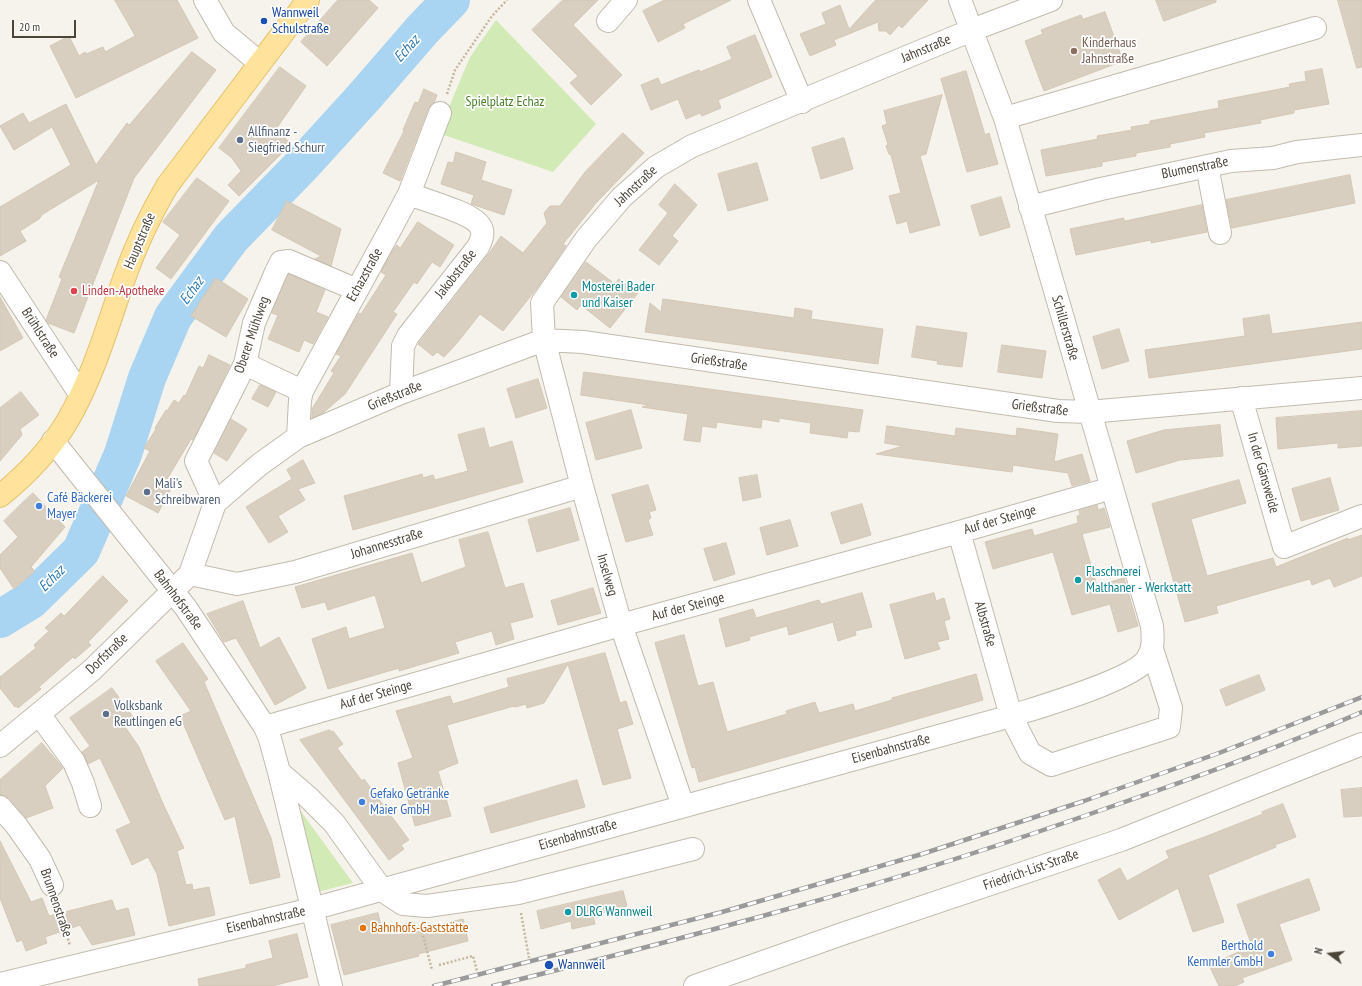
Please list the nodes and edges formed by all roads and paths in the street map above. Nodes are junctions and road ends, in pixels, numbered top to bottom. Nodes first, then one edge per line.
1 (205, 0) edge
2 (308, 0) edge
3 (507, 0) edge
4 (626, 0) edge
5 (759, 0) edge
6 (960, 0) edge
7 (1051, 0) edge
8 (608, 21) dead end
9 (1315, 28) dead end
10 (972, 30) junction
11 (260, 63) junction
12 (802, 102) junction
13 (440, 113) joint
14 (1005, 118) junction
15 (1362, 145) edge
16 (1207, 166) junction
17 (409, 194) junction
18 (1030, 207) junction
19 (1220, 233) dead end
20 (0, 272) edge
21 (357, 290) junction
22 (544, 340) junction
23 (245, 364) junction
24 (1362, 388) edge
25 (302, 391) junction
26 (401, 393) junction
27 (80, 394) junction
28 (1241, 398) junction
29 (1090, 412) junction
30 (298, 437) junction
31 (53, 441) junction
32 (582, 486) junction
33 (1112, 488) junction
34 (0, 496) edge
35 (215, 503) junction
36 (1362, 516) edge
37 (959, 532) junction
38 (190, 574) junction
39 (172, 591) junction
40 (621, 625) junction
41 (1149, 654) junction
42 (39, 714) junction
43 (1011, 716) junction
44 (265, 727) junction
45 (1362, 744) edge
46 (0, 746) edge
47 (279, 772) junction
48 (90, 806) dead end
49 (683, 806) junction
50 (0, 807) edge
51 (693, 849) dead end
52 (52, 885) joint
53 (382, 890) junction
54 (518, 893) junction
55 (415, 905) junction
56 (312, 909) junction
57 (529, 958) dead end
58 (76, 965) junction
59 (439, 965) dead end
60 (432, 970) dead end
61 (477, 971) dead end
62 (0, 984) edge
63 (331, 986) edge
64 (695, 986) edge

1 - 11 street
2 - 11 main road, Hauptstraße
3 - 13 path
4 - 8 street
5 - 12 street
6 - 10 street, Schillerstraße
7 - 10 street, Jahnstraße
9 - 14 street
10 - 12 street, Jahnstraße
10 - 14 street, Schillerstraße
11 - 27 main road, Hauptstraße
12 - 22 street, Jahnstraße
13 - 17 street, Echazstraße
14 - 18 street, Schillerstraße
15 - 16 street, Blumenstraße
16 - 18 street, Blumenstraße
16 - 19 street
17 - 21 street, Echazstraße
17 - 26 street, Jakobstraße
18 - 29 street, Schillerstraße
20 - 27 street, Brühlstraße
21 - 23 street, Oberer Mühlweg
21 - 25 street, Echazstraße
22 - 26 street, Grießstraße
22 - 29 street, Grießstraße
22 - 32 street, Inselweg
23 - 25 street
23 - 35 street, Oberer Mühlweg
24 - 28 street, Grießstraße
25 - 30 street, Echazstraße
26 - 30 street, Grießstraße
27 - 31 main road, Hauptstraße
28 - 29 street, Grießstraße
28 - 36 street, In der Gänsweide
29 - 33 street, Schillerstraße
30 - 35 street, Grießstraße
31 - 34 main road, Hauptstraße
31 - 39 street, Bahnhofstraße
32 - 38 street, Johannesstraße
32 - 40 street, Inselweg
33 - 37 street, Auf der Steinge
33 - 41 street, Schillerstraße
35 - 38 street, Grießstraße
37 - 40 street, Auf der Steinge
37 - 43 street, Albstraße
38 - 39 street, Grießstraße
39 - 42 street, Dorfstraße
39 - 44 street, Bahnhofstraße
40 - 44 street, Auf der Steinge
40 - 49 street, Inselweg
41 - 43 street, Eisenbahnstraße
41 - 43 street, Albstraße
42 - 46 street, Dorfstraße
42 - 48 street
43 - 49 street, Eisenbahnstraße
44 - 47 street, Bahnhofstraße
45 - 64 street, Friedrich-List-Straße
47 - 53 street
47 - 56 street, Bahnhofstraße
49 - 53 street, Eisenbahnstraße
50 - 52 street, Brunnenstraße
51 - 54 street
52 - 58 path, Brunnenstraße
53 - 55 street
53 - 56 street, Eisenbahnstraße
54 - 55 street
54 - 57 path
55 - 60 path
56 - 58 street, Eisenbahnstraße
56 - 63 street, Bahnhofstraße
58 - 62 street, Eisenbahnstraße
59 - 61 path

